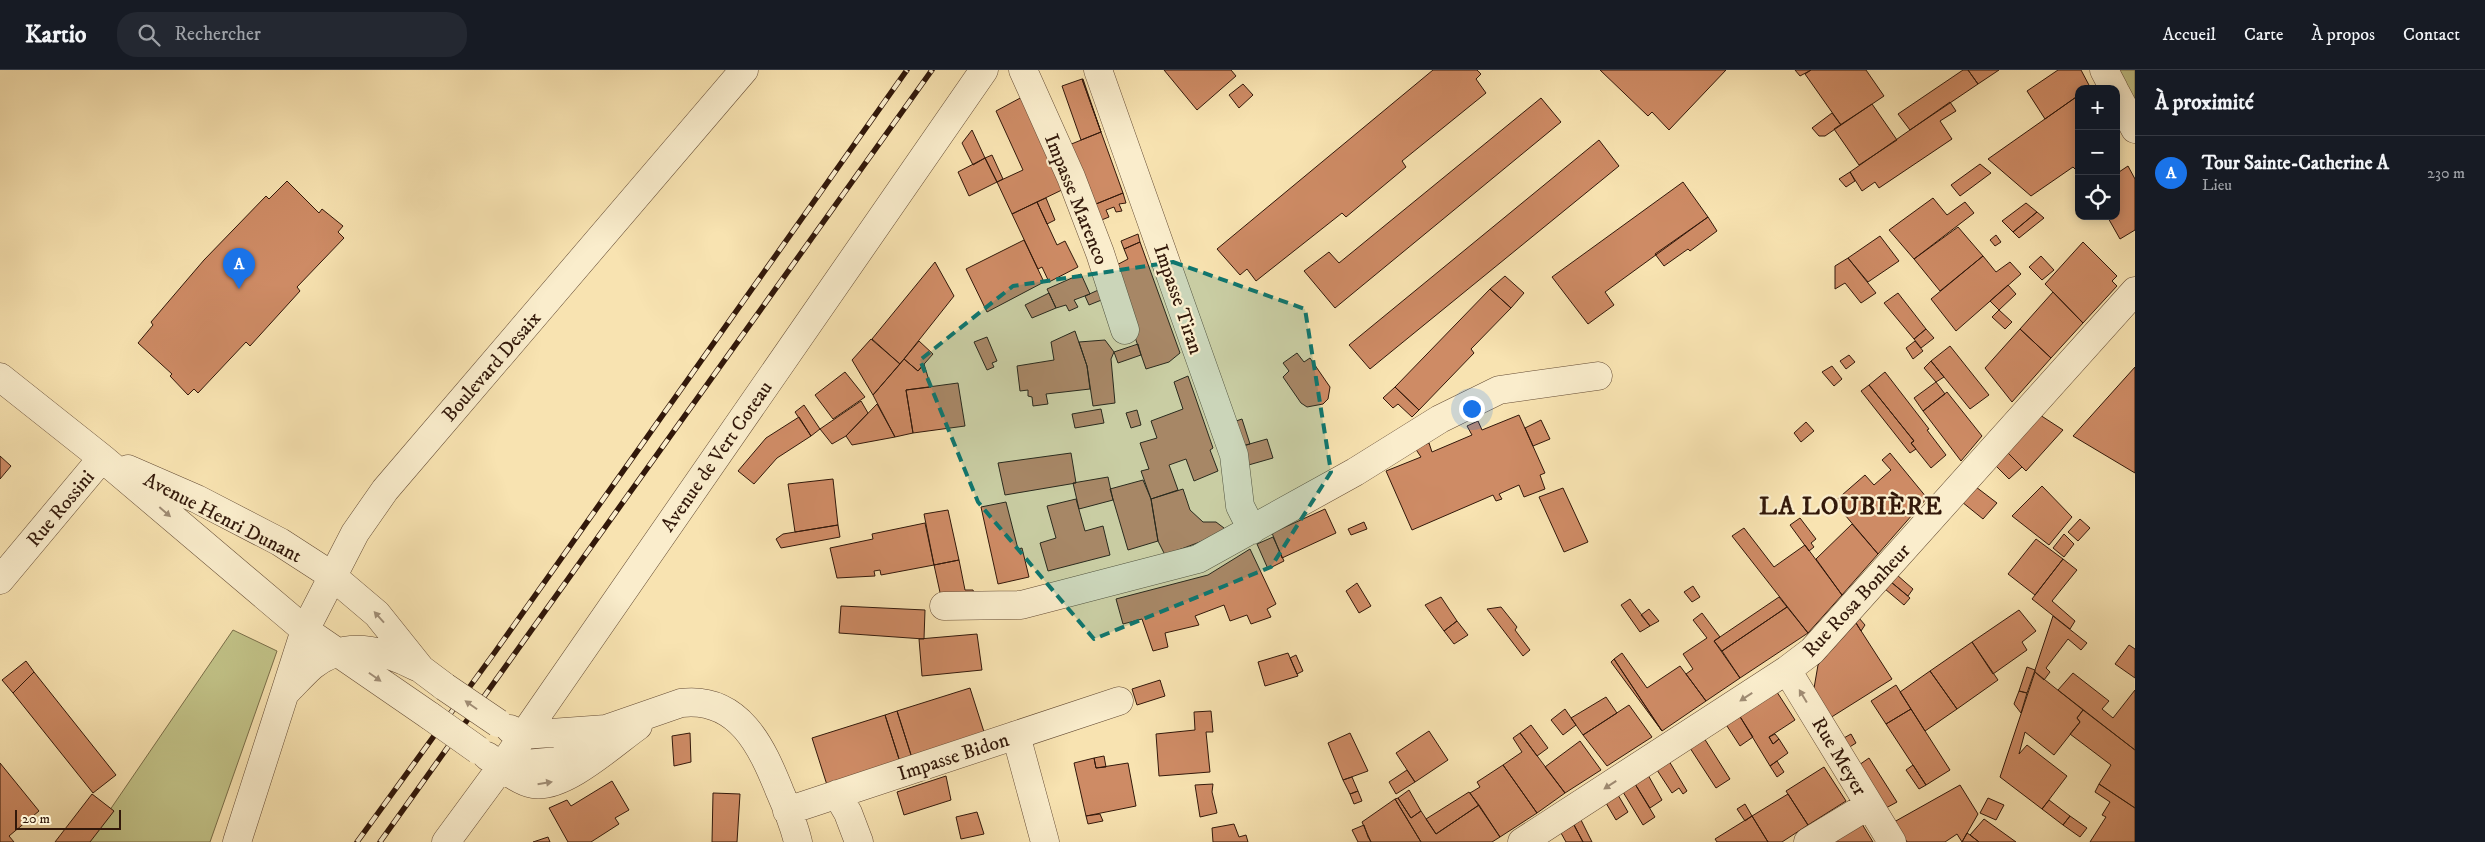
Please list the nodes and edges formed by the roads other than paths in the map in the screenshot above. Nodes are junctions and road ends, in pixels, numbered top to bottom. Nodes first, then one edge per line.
1 (744, 70) edge
2 (984, 70) edge
3 (1023, 70) edge
4 (1098, 70) edge
5 (2104, 70) edge
6 (2112, 85) edge
7 (2120, 101) edge
8 (2135, 129) edge
9 (2135, 292) edge
10 (1125, 330) dead end
11 (1598, 376) dead end
12 (0, 377) edge
13 (102, 458) junction
14 (1252, 530) junction
15 (332, 575) junction
16 (0, 580) edge
17 (944, 606) dead end
18 (305, 630) junction
19 (339, 652) junction
20 (421, 668) junction
21 (1788, 670) junction
22 (286, 692) junction
23 (1119, 701) dead end
24 (655, 713) junction
25 (606, 729) junction
26 (523, 735) junction
27 (1016, 735) junction
28 (502, 766) junction
29 (837, 794) junction
30 (1869, 805) junction
31 (787, 811) junction
32 (237, 842) edge
33 (446, 842) edge
34 (798, 842) edge
35 (859, 842) edge
36 (1045, 842) edge
37 (1522, 842) edge
38 (1808, 842) edge
39 (1892, 842) edge

1 - 15 street, Boulevard Desaix
2 - 26 street, Avenue de Vert Coteau
3 - 10 street, Impasse Marenco
4 - 14 street, Impasse Tiran
5 - 6 street
7 - 8 street
9 - 21 street, Rue Rosa Bonheur
11 - 14 street
12 - 13 street, Avenue Henri Dunant
13 - 15 street, Avenue Henri Dunant
13 - 16 street, Rue Rossini
13 -> 18 street, Avenue Henri Dunant
14 - 17 street
15 - 18 street, Boulevard Desaix
20 -> 15 street, Avenue Henri Dunant
18 - 19 street, Avenue Henri Dunant
18 - 22 street, Boulevard Desaix
19 - 20 street, Boulevard Desaix
19 - 22 street, Boulevard Desaix
19 -> 28 street, Avenue Henri Dunant, bridge
26 -> 20 street, Avenue Henri Dunant, bridge
30 -> 21 street, Rue Meyer
21 -> 37 street, Rue Rosa Bonheur
22 - 32 street, Boulevard Desaix
23 - 27 street, Impasse Bidon
24 - 25 street
28 -> 24 street, Avenue Henri Dunant
24 - 31 street
25 - 26 street
25 - 28 street
26 - 28 street, Avenue de Vert Coteau
27 - 29 street, Impasse Bidon
27 - 36 street
28 - 33 street, Avenue de Vert Coteau
29 - 31 street, Impasse Bidon
29 - 35 street
30 - 38 street
30 - 39 street, Rue Meyer
31 - 34 street

